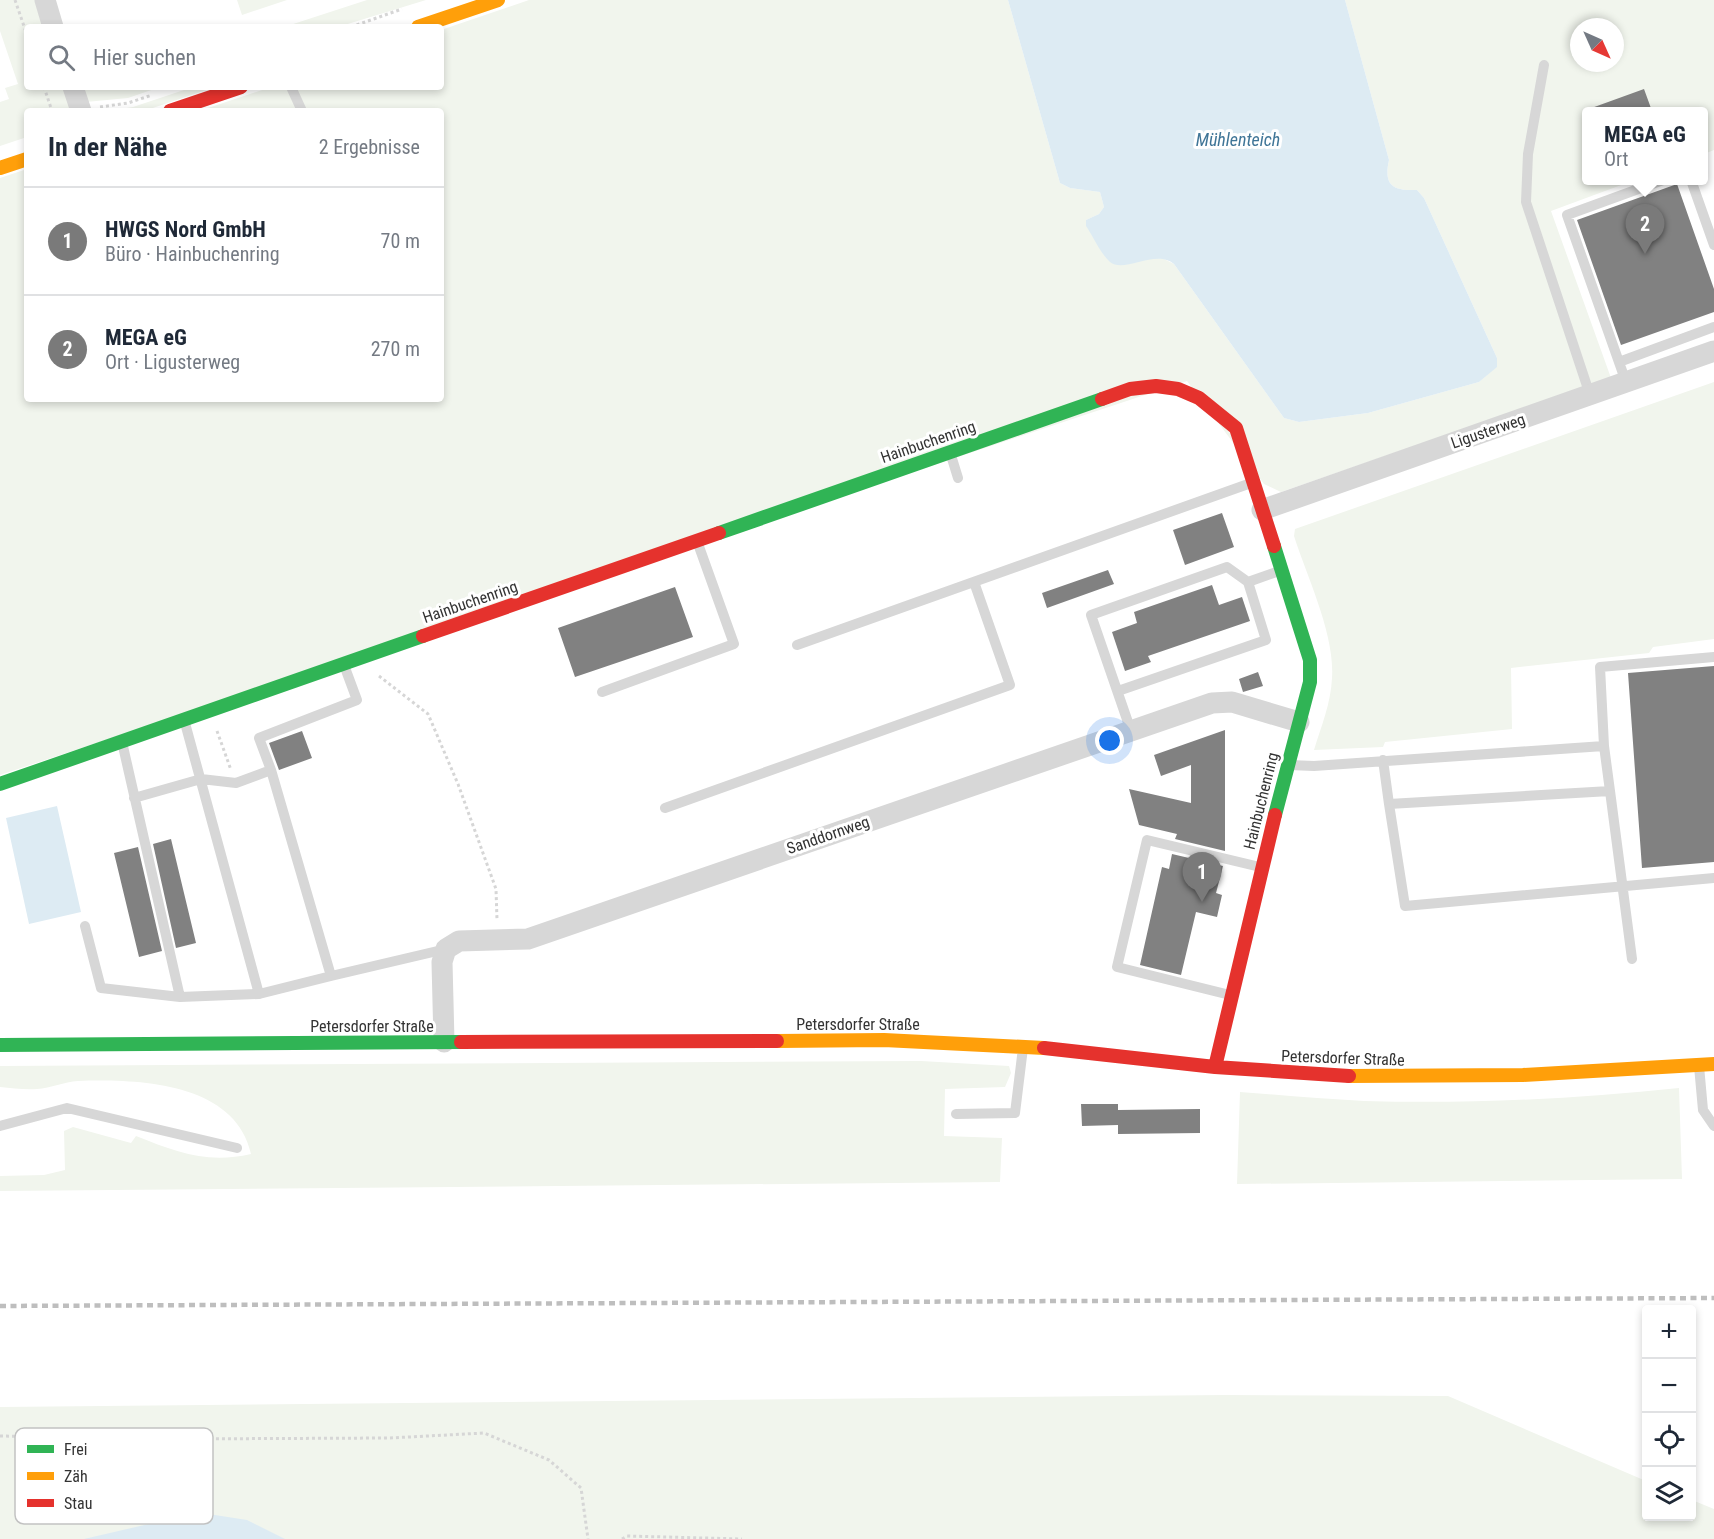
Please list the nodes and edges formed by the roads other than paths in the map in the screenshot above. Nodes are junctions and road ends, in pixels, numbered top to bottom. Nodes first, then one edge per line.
1 (45, 0) edge
2 (498, 0) edge
3 (52, 24) edge
4 (427, 24) edge
5 (1544, 65) dead end
6 (75, 90) edge
7 (232, 90) edge
8 (292, 90) edge
9 (87, 108) edge
10 (179, 108) edge
11 (302, 108) edge
12 (24, 160) edge
13 (0, 168) edge
14 (1649, 185) edge
15 (1693, 185) edge
16 (1714, 245) edge
17 (1714, 327) edge
18 (1714, 351) edge
19 (1619, 362) junction
20 (1626, 382) junction
21 (1590, 395) junction
22 (950, 452) junction
23 (958, 478) dead end
24 (1251, 483) junction
25 (1262, 510) junction
26 (697, 541) junction
27 (1282, 570) junction
28 (974, 582) junction
29 (1248, 582) junction
30 (797, 645) dead end
31 (1714, 657) edge
32 (343, 664) junction
33 (603, 692) dead end
34 (1118, 692) junction
35 (184, 719) junction
36 (1299, 722) junction
37 (1131, 731) junction
38 (122, 741) junction
39 (1604, 746) junction
40 (1383, 760) junction
41 (1287, 764) junction
42 (271, 770) junction
43 (201, 779) junction
44 (0, 784) edge
45 (1610, 791) junction
46 (135, 798) junction
47 (1389, 804) junction
48 (665, 808) dead end
49 (1261, 867) junction
50 (1714, 878) edge
51 (1622, 886) junction
52 (85, 926) dead end
53 (446, 949) junction
54 (1632, 959) dead end
55 (331, 976) junction
56 (259, 993) junction
57 (1230, 995) junction
58 (180, 997) junction
59 (444, 1042) junction
60 (0, 1045) edge
61 (1023, 1046) junction
62 (1714, 1064) edge
63 (1699, 1066) junction
64 (1215, 1067) junction
65 (956, 1114) dead end
66 (0, 1126) edge
67 (1714, 1126) edge
68 (237, 1148) dead end

1 - 3 street
2 - 4 street
5 - 21 lane
6 - 9 street
7 - 10 street
8 - 11 lane
12 - 13 street
14 - 19 lane
15 - 16 lane
17 - 19 lane
18 - 20 street, Ligusterweg
19 - 20 lane
20 - 21 street, Ligusterweg
21 - 25 street, Ligusterweg
22 - 23 lane
22 - 24 street, Hainbuchenring
22 - 26 street, Hainbuchenring
24 - 25 street, Hainbuchenring
24 - 28 lane
25 - 27 street, Hainbuchenring
26 - 32 street, Hainbuchenring
26 - 33 lane
27 - 29 lane
27 - 36 street, Hainbuchenring
28 - 30 lane
28 - 48 lane
29 - 34 lane
29 - 34 lane
31 - 39 lane
32 - 35 street, Hainbuchenring
32 - 42 lane
34 - 37 lane
35 - 38 street, Hainbuchenring
35 - 43 lane
36 - 37 street, Sanddornweg
36 - 41 street, Hainbuchenring
37 - 53 street, Sanddornweg
38 - 44 street, Hainbuchenring
38 - 46 lane
39 - 40 lane
39 - 45 lane
40 - 41 lane
40 - 47 lane
41 - 49 street, Hainbuchenring
42 - 43 lane
42 - 55 lane
43 - 46 lane
43 - 56 lane
45 - 47 lane
45 - 51 lane
46 - 58 lane
47 - 51 lane
49 - 57 street, Hainbuchenring
49 - 57 lane
50 - 51 lane
51 - 54 lane
52 - 58 lane
53 - 55 lane
53 - 59 street
55 - 56 lane
56 - 58 lane
57 - 64 street, Hainbuchenring
59 - 60 street, Petersdorfer Straße
59 - 61 street, Petersdorfer Straße
61 - 64 street, Petersdorfer Straße
61 - 65 lane
62 - 63 street, Petersdorfer Straße
63 - 64 street, Petersdorfer Straße
63 - 67 lane
66 - 68 lane

